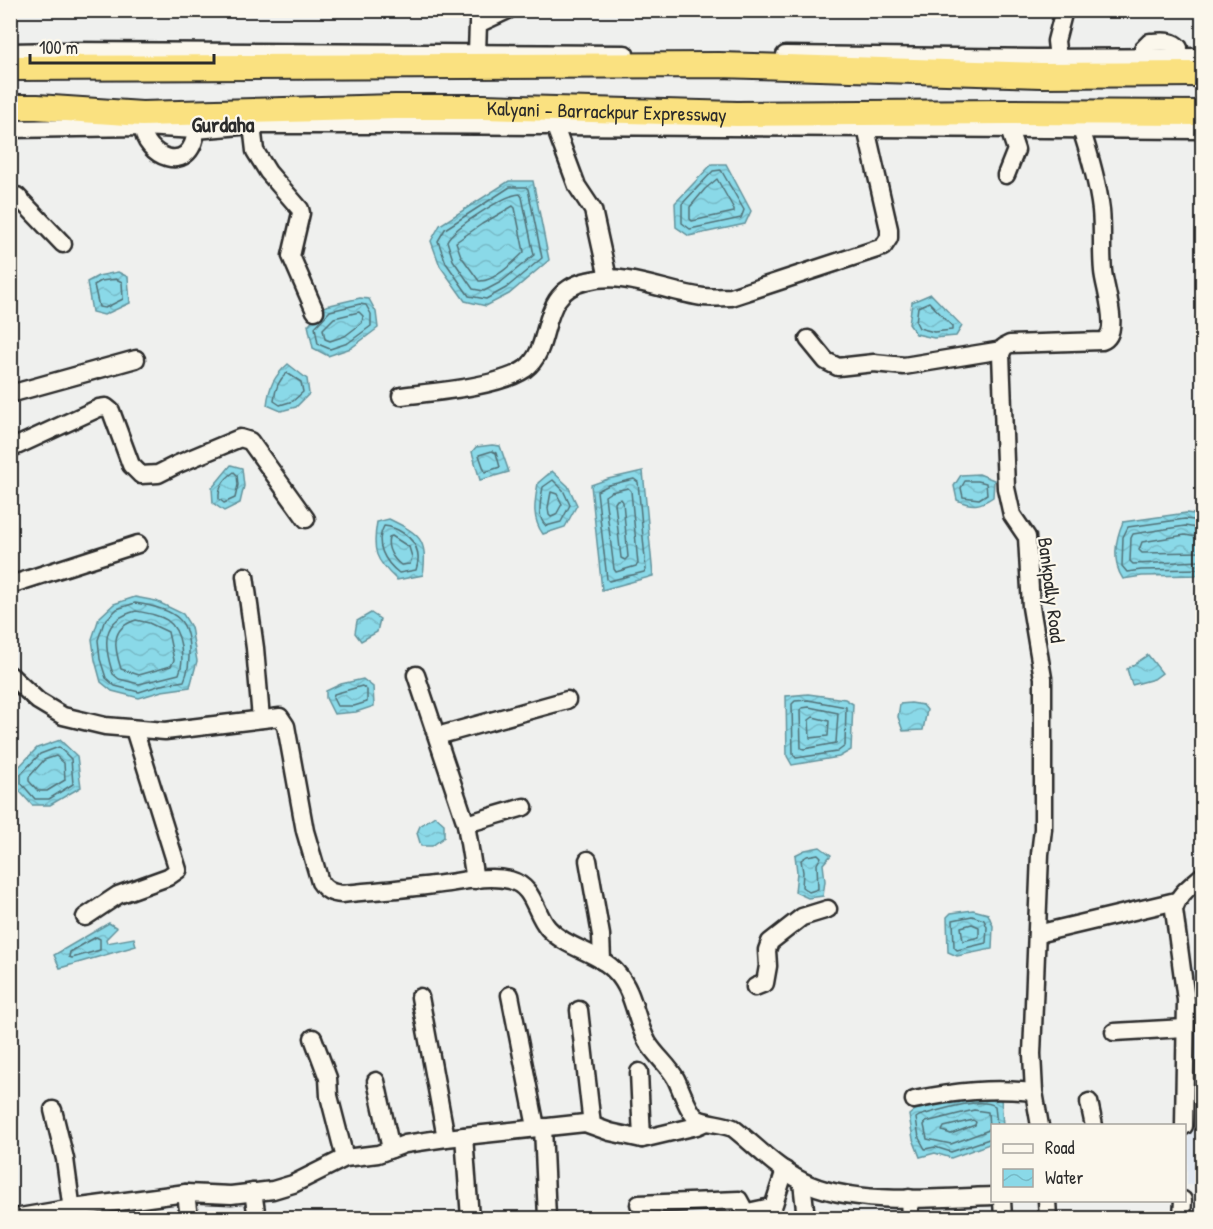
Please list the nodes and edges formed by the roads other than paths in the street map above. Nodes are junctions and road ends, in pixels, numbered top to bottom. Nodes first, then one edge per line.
1 (508, 10) edge
2 (1064, 10) edge
3 (10, 52) edge
4 (477, 52) junction
5 (1203, 57) edge
6 (1058, 58) junction
7 (10, 68) edge
8 (1203, 74) edge
9 (10, 107) edge
10 (1203, 113) edge
11 (252, 125) junction
12 (142, 127) junction
13 (555, 127) junction
14 (868, 128) junction
15 (10, 129) edge
16 (1009, 129) junction
17 (1081, 129) junction
18 (196, 130) junction
19 (1203, 130) edge
20 (1006, 175) dead end
21 (17, 196) dead end
22 (63, 244) dead end
23 (608, 278) junction
24 (315, 311) dead end
25 (808, 339) dead end
26 (1002, 350) junction
27 (136, 359) dead end
28 (10, 394) edge
29 (401, 396) dead end
30 (10, 449) edge
31 (306, 519) dead end
32 (138, 544) dead end
33 (245, 576) dead end
34 (10, 585) edge
35 (10, 675) edge
36 (416, 675) dead end
37 (567, 700) dead end
38 (261, 719) junction
39 (134, 729) junction
40 (437, 736) junction
41 (524, 807) dead end
42 (466, 824) junction
43 (588, 860) dead end
44 (1202, 877) edge
45 (475, 880) junction
46 (1176, 901) junction
47 (828, 909) dead end
48 (85, 917) dead end
49 (1037, 934) junction
50 (602, 961) junction
51 (755, 987) dead end
52 (510, 995) dead end
53 (420, 997) dead end
54 (579, 1010) dead end
55 (1185, 1028) junction
56 (1114, 1032) dead end
57 (313, 1038) dead end
58 (639, 1072) dead end
59 (376, 1081) dead end
60 (1034, 1092) junction
61 (914, 1100) dead end
62 (1089, 1102) dead end
63 (53, 1110) dead end
64 (706, 1122) junction
65 (1040, 1124) edge
66 (1094, 1124) edge
67 (1184, 1124) edge
68 (592, 1125) junction
69 (539, 1127) junction
70 (464, 1136) junction
71 (446, 1138) junction
72 (642, 1139) junction
73 (391, 1149) junction
74 (345, 1158) junction
75 (786, 1170) junction
76 (802, 1182) junction
77 (253, 1192) junction
78 (186, 1193) junction
79 (991, 1196) edge
80 (909, 1198) junction
81 (1002, 1202) edge
82 (1047, 1202) edge
83 (1183, 1202) edge
84 (639, 1204) dead end
85 (73, 1213) edge
86 (746, 1216) edge
87 (14, 1218) edge
88 (189, 1218) edge
89 (257, 1218) edge
90 (470, 1218) edge
91 (547, 1218) edge
92 (806, 1218) edge
93 (910, 1218) edge
94 (1003, 1218) edge
95 (1048, 1218) edge
96 (1182, 1218) edge

1 - 4 street
2 - 6 street
3 - 4 street
4 - 6 street
5 - 6 street
7 - 8 highway
9 - 10 highway, Kalyani - Barrackpur Expressway
11 - 13 street
11 - 18 street
11 - 24 street
12 - 15 street
12 - 18 street
12 - 18 street
13 - 14 street
13 - 23 street
14 - 16 street
14 - 23 street
16 - 17 street
16 - 20 street
17 - 19 street
17 - 26 street
21 - 22 street
23 - 29 street
25 - 26 street
26 - 49 street, Bankpally Road
27 - 28 street
30 - 31 street
32 - 34 street
33 - 38 street
35 - 39 street
36 - 40 street
37 - 40 street
38 - 39 street
38 - 45 street
39 - 48 street
40 - 42 street
41 - 42 street
42 - 45 street
43 - 50 street
44 - 46 street
45 - 50 street
46 - 49 street
46 - 55 street
47 - 51 street
49 - 60 street, Bankpally Road
50 - 64 street
52 - 69 street
53 - 71 street
54 - 68 street
55 - 56 street
55 - 67 street
57 - 74 street
58 - 72 street
59 - 73 street
60 - 61 street
60 - 65 street, Bankpally Road
62 - 66 street
63 - 85 street
64 - 72 street
64 - 75 street
68 - 69 street
68 - 72 street
69 - 70 street
69 - 91 street
70 - 71 street
70 - 90 street
71 - 73 street
73 - 74 street
74 - 77 street
75 - 76 street
75 - 86 street
76 - 80 street
76 - 92 street
77 - 78 street
77 - 89 street
78 - 85 street
78 - 88 street
79 - 80 street
80 - 93 street
81 - 94 street
82 - 95 street
83 - 96 street
84 - 86 street
85 - 87 street

